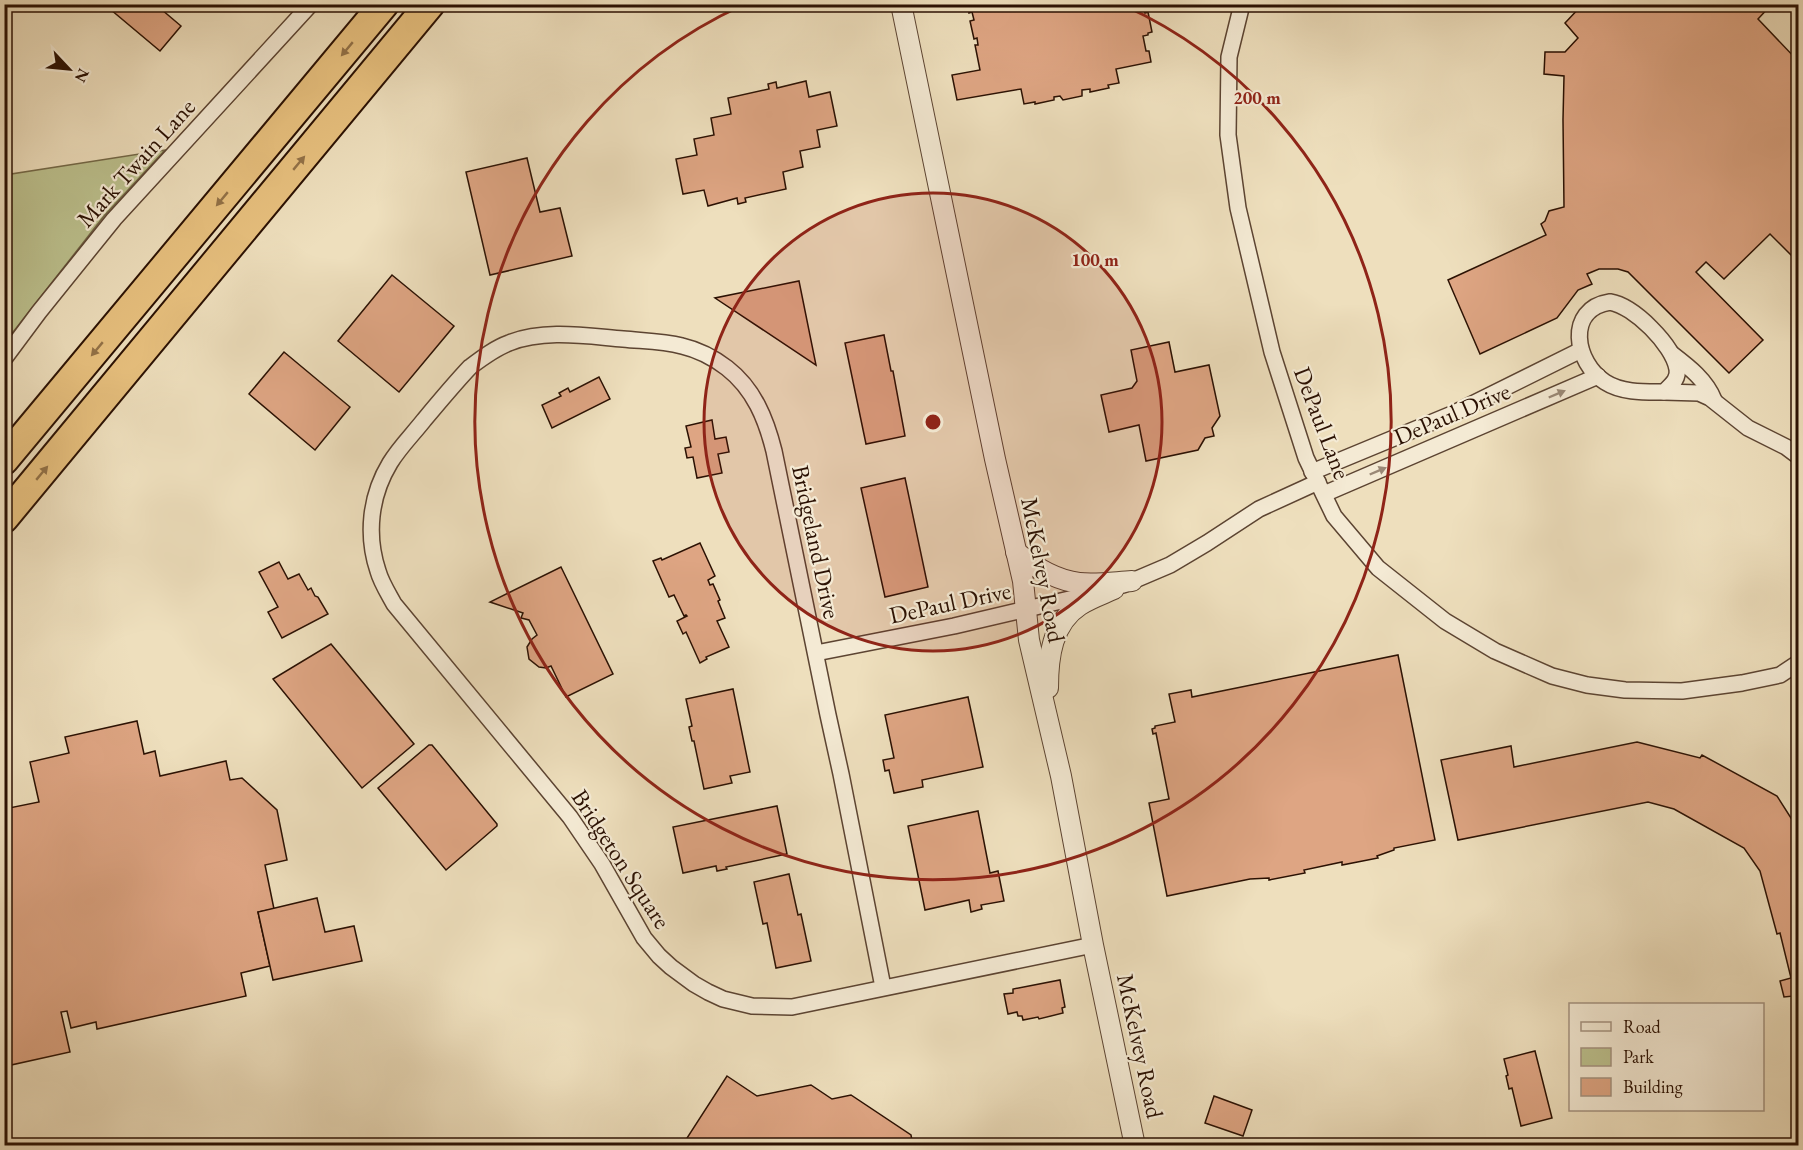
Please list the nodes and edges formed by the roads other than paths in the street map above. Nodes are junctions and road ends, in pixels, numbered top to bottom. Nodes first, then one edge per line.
1 (310, 4) edge
2 (384, 4) edge
3 (430, 4) edge
4 (901, 4) edge
5 (1242, 4) edge
6 (1581, 350) junction
7 (1672, 354) junction
8 (482, 357) joint
9 (4, 359) edge
10 (1598, 376) junction
11 (1664, 392) junction
12 (1714, 400) junction
13 (1798, 456) edge
14 (4, 460) edge
15 (1318, 482) junction
16 (4, 518) edge
17 (1016, 552) junction
18 (1123, 585) junction
19 (1026, 610) junction
20 (816, 653) junction
21 (1798, 663) edge
22 (1780, 675) junction
23 (1798, 675) edge
24 (1049, 724) junction
25 (1092, 945) junction
26 (883, 987) junction
27 (1135, 1146) edge

1 - 9 street, Mark Twain Lane
2 -> 14 highway
16 -> 3 highway
4 - 17 street, McKelvey Road
5 - 15 street, DePaul Lane
6 - 7 street
6 - 10 street
6 - 15 street, DePaul Drive
7 - 11 street
7 - 12 street
8 - 20 street, Bridgeland Drive
8 - 26 street, Bridgeton Square
10 - 11 street
15 -> 10 street, DePaul Drive
11 - 12 street
12 - 13 street
15 - 18 street, DePaul Drive
15 - 22 street, DePaul Lane
17 - 18 street
17 - 19 street, McKelvey Road
18 - 19 street, DePaul Drive
18 - 24 street
19 - 20 street, DePaul Drive
19 - 24 street, McKelvey Road
20 - 26 street, Bridgeland Drive
21 - 22 street, DePaul Lane
22 - 23 street
24 - 25 street, McKelvey Road
25 - 26 street, Bridgeton Square
25 - 27 street, McKelvey Road

